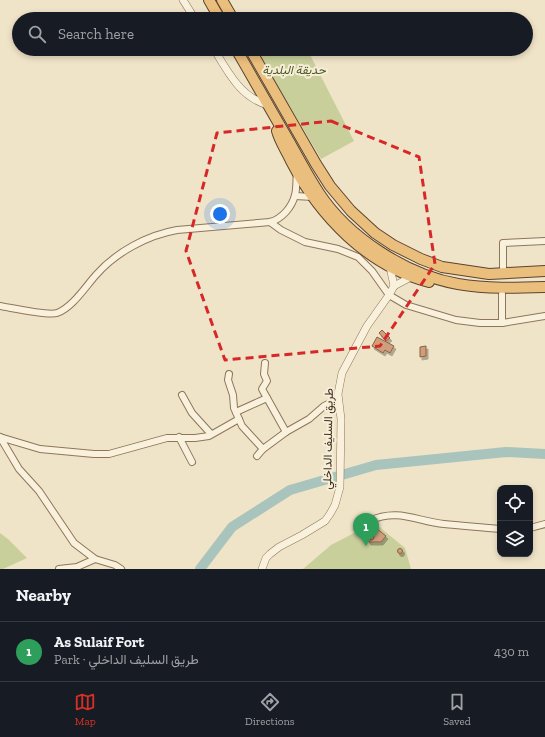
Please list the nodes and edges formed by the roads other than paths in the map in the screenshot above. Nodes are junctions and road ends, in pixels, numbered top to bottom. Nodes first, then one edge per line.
1 (183, 0) edge
2 (209, 0) edge
3 (222, 0) edge
4 (191, 12) edge
5 (216, 12) edge
6 (229, 12) edge
7 (218, 56) edge
8 (240, 56) edge
9 (254, 56) edge
10 (270, 109) junction
11 (297, 172) junction
12 (295, 196) junction
13 (313, 197) junction
14 (270, 222) junction
15 (545, 241) edge
16 (390, 267) junction
17 (503, 268) dead end
18 (545, 271) edge
19 (411, 277) junction
20 (394, 286) junction
21 (545, 287) edge
22 (503, 291) junction
23 (389, 295) junction
24 (0, 306) edge
25 (545, 316) edge
26 (502, 323) junction
27 (265, 363) dead end
28 (229, 374) dead end
29 (182, 395) dead end
30 (267, 398) junction
31 (338, 399) junction
32 (236, 412) junction
33 (239, 419) junction
34 (286, 432) junction
35 (211, 434) junction
36 (0, 437) edge
37 (179, 437) junction
38 (263, 450) junction
39 (257, 456) dead end
40 (192, 462) dead end
41 (369, 521) dead end
42 (545, 524) edge
43 (533, 527) edge
44 (497, 529) edge
45 (95, 559) junction
46 (59, 569) edge
47 (121, 569) edge
48 (262, 569) edge

1 - 4 street
2 - 5 highway
3 - 6 highway
7 - 10 street
8 - 10 highway
9 - 18 highway
10 - 11 highway
10 - 22 highway
11 - 12 street
11 - 13 highway
12 - 13 street
12 - 14 street
13 - 16 highway
14 - 23 street
14 - 24 street
15 - 17 street
16 - 19 highway
16 - 20 street
19 - 20 street
19 - 22 highway
20 - 23 street, طريق السليف الداخلي
21 - 22 highway
22 - 26 street
23 - 26 street
23 - 31 street, طريق السليف الداخلي
25 - 26 street
27 - 30 street
28 - 32 street
29 - 35 street
30 - 32 street
30 - 34 street
31 - 34 street
31 - 48 street, طريق السليف الداخلي
32 - 33 street
33 - 35 street
33 - 38 street
34 - 38 street
35 - 37 street
36 - 37 street
36 - 45 street
37 - 40 street
38 - 39 street
41 - 44 street
42 - 43 street
45 - 46 street
45 - 47 street

